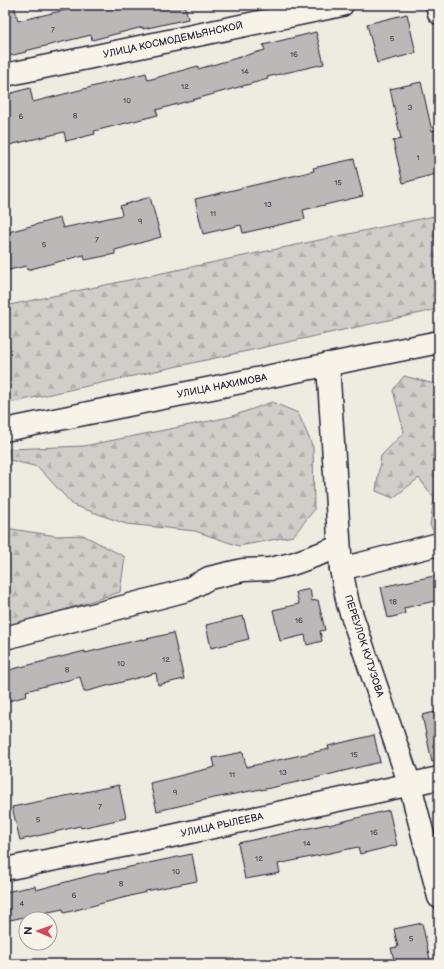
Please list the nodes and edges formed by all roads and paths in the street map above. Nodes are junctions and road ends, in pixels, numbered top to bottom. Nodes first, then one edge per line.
1 (342, 5) edge
2 (437, 5) edge
3 (439, 13) edge
4 (5, 75) edge
5 (439, 342) edge
6 (328, 364) junction
7 (5, 430) edge
8 (439, 544) edge
9 (339, 547) junction
10 (341, 569) junction
11 (5, 638) edge
12 (439, 778) edge
13 (410, 785) junction
14 (5, 869) edge
15 (439, 897) edge

1 - 4 street, УЛИЦА КОСМОДЕМЬЯНСКОЙ
2 - 3 street
5 - 6 street, УЛИЦА НАХИМОВА
6 - 7 street, УЛИЦА НАХИМОВА
6 - 9 street, ПЕРЕУЛОК КУТУЗОВА
8 - 10 street
9 - 10 street, ПЕРЕУЛОК КУТУЗОВА
9 - 11 street
10 - 13 street, ПЕРЕУЛОК КУТУЗОВА
12 - 13 street, УЛИЦА РЫЛЕЕВА
13 - 14 street, УЛИЦА РЫЛЕЕВА
13 - 15 street, ПЕРЕУЛОК КУТУЗОВА

